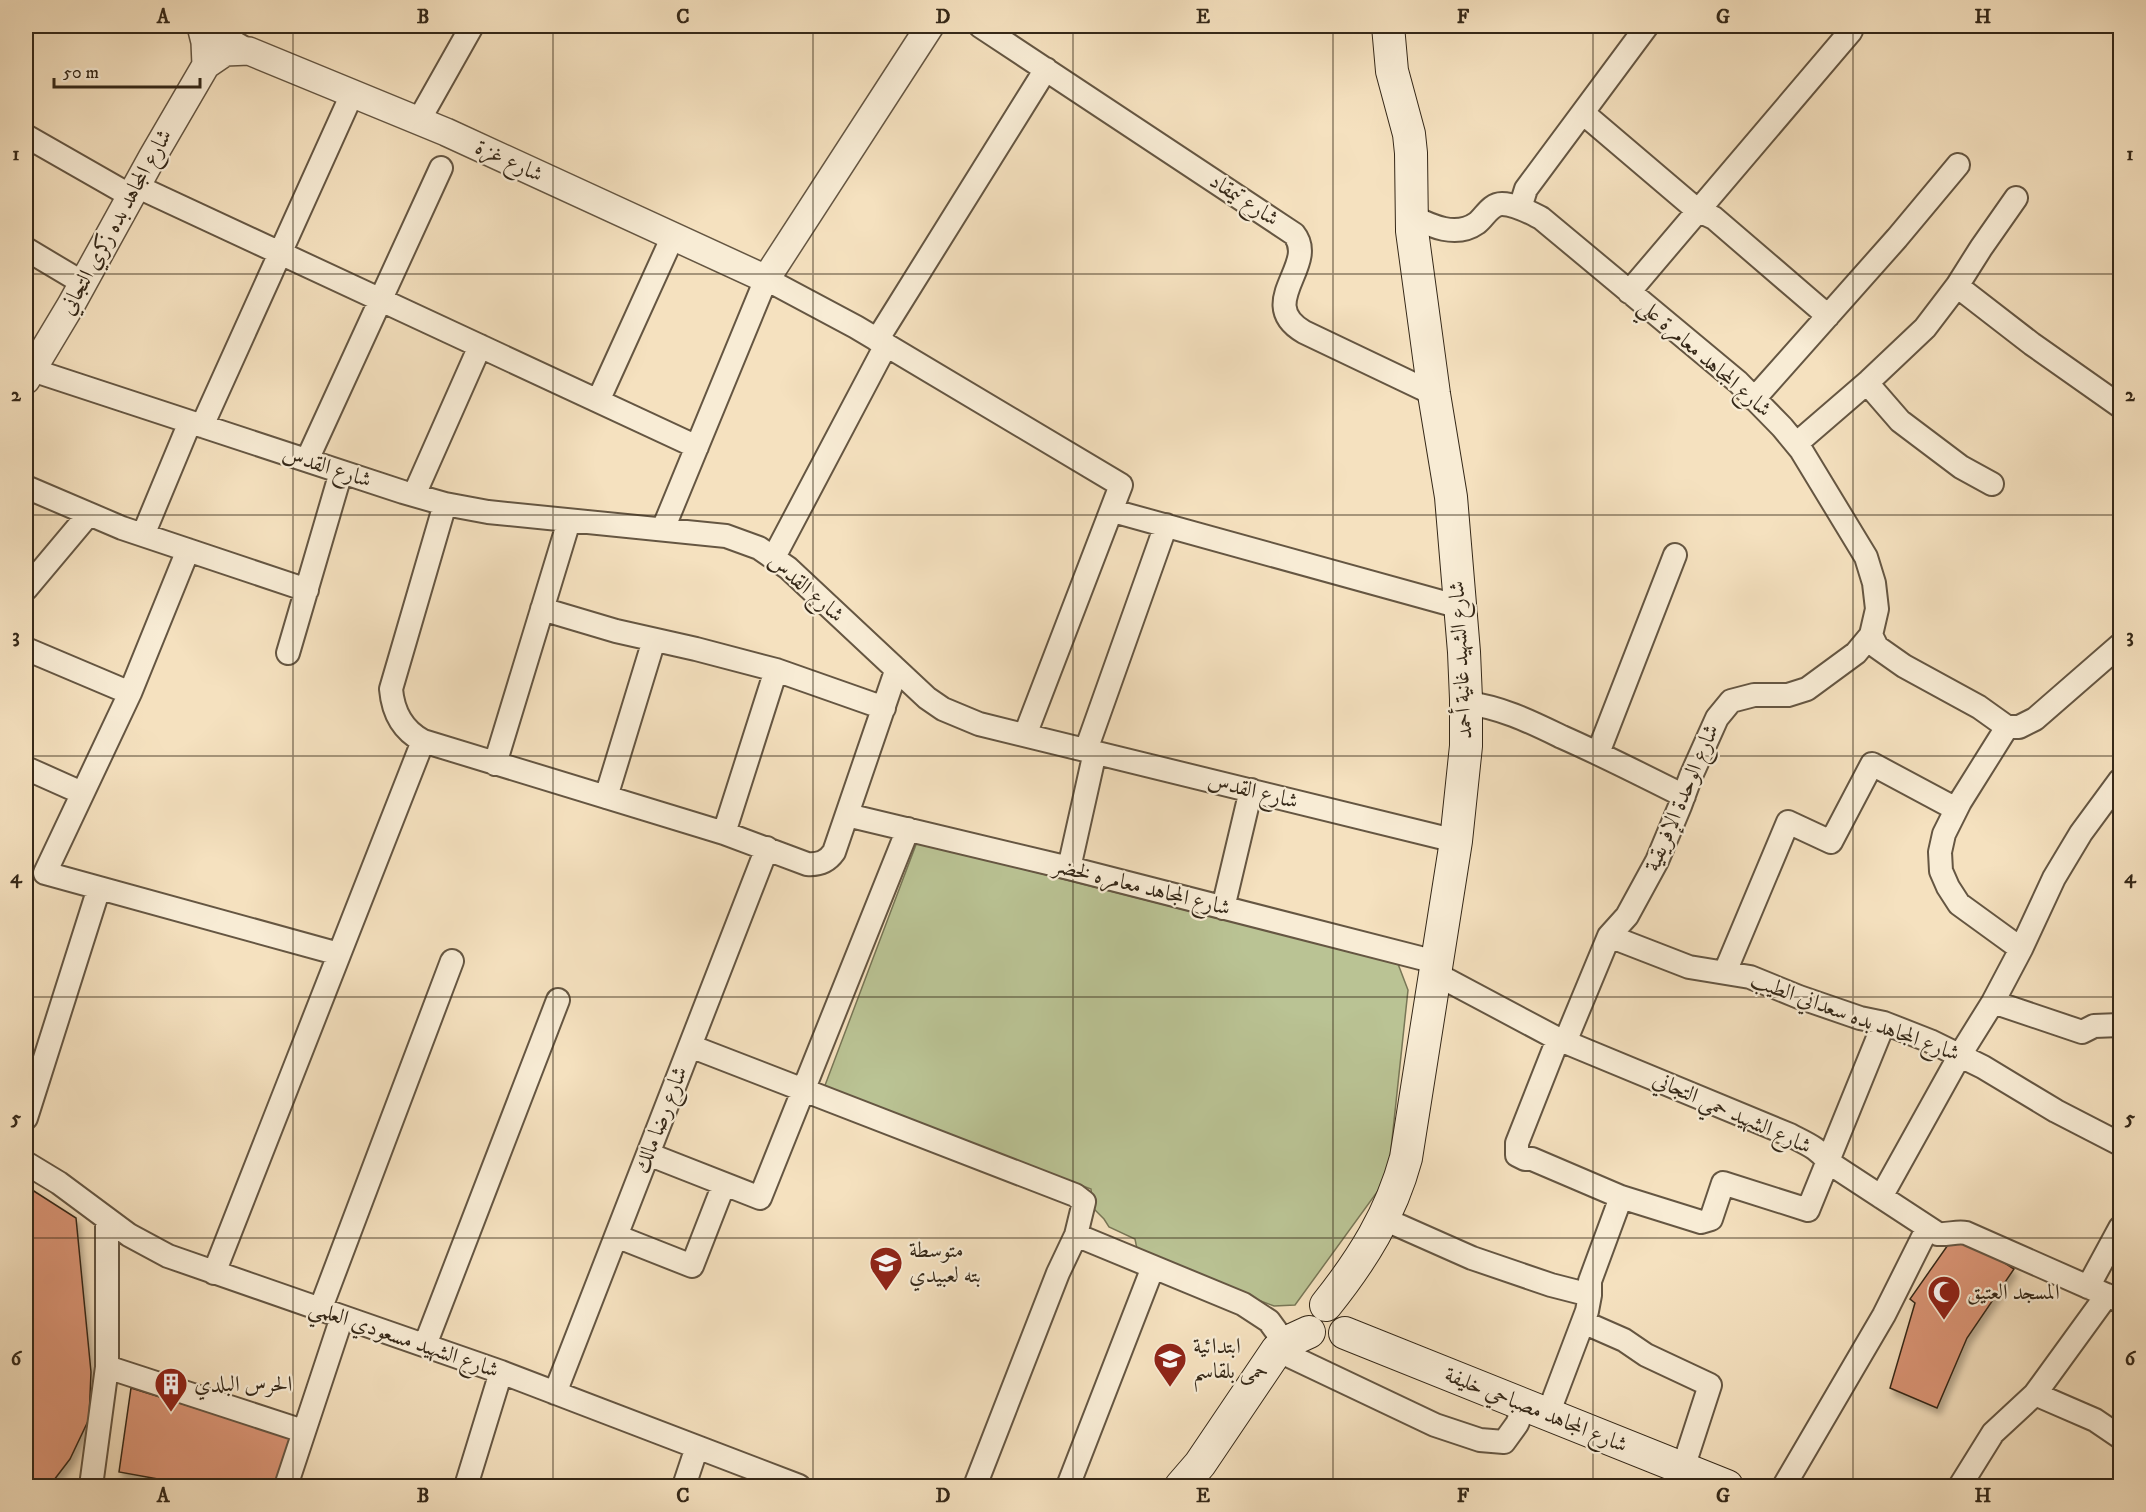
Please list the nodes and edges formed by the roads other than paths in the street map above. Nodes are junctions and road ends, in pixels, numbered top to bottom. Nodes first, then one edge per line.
1 (201, 26) edge
2 (206, 26) edge
3 (472, 26) edge
4 (930, 26) edge
5 (980, 26) edge
6 (1389, 26) edge
7 (1647, 26) edge
8 (1845, 26) edge
9 (249, 51) junction
10 (206, 64) junction
11 (1046, 69) junction
12 (352, 94) junction
13 (1583, 113) junction
14 (419, 120) junction
15 (26, 136) edge
16 (1958, 165) dead end
17 (441, 168) dead end
18 (134, 191) junction
19 (2016, 198) dead end
20 (1520, 208) junction
21 (1697, 210) junction
22 (1412, 216) junction
23 (673, 236) junction
24 (26, 249) edge
25 (280, 253) junction
26 (766, 279) junction
27 (83, 283) junction
28 (1957, 286) junction
29 (1629, 291) junction
30 (380, 300) junction
31 (1828, 316) junction
32 (882, 343) junction
33 (480, 346) junction
34 (28, 373) edge
35 (1867, 383) junction
36 (1434, 394) junction
37 (1754, 399) junction
38 (598, 401) junction
39 (2121, 406) edge
40 (196, 424) junction
41 (1796, 444) junction
42 (697, 447) junction
43 (307, 460) junction
44 (341, 472) junction
45 (1992, 484) dead end
46 (26, 487) edge
47 (414, 495) junction
48 (445, 504) junction
49 (1113, 511) junction
50 (89, 514) junction
51 (569, 521) junction
52 (1166, 525) junction
53 (663, 529) junction
54 (143, 535) junction
55 (188, 550) junction
56 (1675, 555) dead end
57 (774, 556) junction
58 (26, 589) edge
59 (307, 590) junction
60 (1460, 607) junction
61 (542, 609) junction
62 (1871, 635) junction
63 (654, 640) junction
64 (2121, 645) edge
65 (26, 649) edge
66 (288, 653) dead end
67 (776, 670) junction
68 (896, 671) junction
69 (130, 693) junction
70 (1466, 704) junction
71 (884, 708) junction
72 (2007, 728) junction
73 (1025, 735) junction
74 (423, 741) junction
75 (1091, 751) junction
76 (1598, 753) junction
77 (495, 764) junction
78 (26, 768) edge
79 (2121, 780) edge
80 (1251, 790) junction
81 (82, 793) junction
82 (1684, 796) junction
83 (606, 797) junction
84 (1956, 809) junction
85 (847, 815) junction
86 (908, 830) junction
87 (724, 832) junction
88 (1456, 841) junction
89 (767, 848) junction
90 (1069, 868) junction
91 (99, 888) junction
92 (1223, 908) junction
93 (1609, 936) junction
94 (2021, 949) junction
95 (339, 954) junction
96 (452, 961) dead end
97 (1435, 968) junction
98 (1725, 972) junction
99 (558, 1000) dead end
100 (1993, 1002) junction
101 (1884, 1023) junction
102 (2121, 1025) edge
103 (1562, 1040) junction
104 (690, 1046) junction
105 (1960, 1055) junction
106 (804, 1090) junction
107 (26, 1118) edge
108 (2121, 1144) edge
109 (648, 1154) junction
110 (1828, 1162) junction
111 (26, 1163) edge
112 (724, 1184) junction
113 (1621, 1197) junction
114 (1881, 1197) junction
115 (1384, 1219) junction
116 (107, 1220) junction
117 (2121, 1228) edge
118 (1927, 1229) junction
119 (1076, 1235) junction
120 (616, 1236) junction
121 (1153, 1267) junction
122 (214, 1273) junction
123 (2105, 1294) edge
124 (1590, 1295) junction
125 (331, 1313) junction
126 (1318, 1322) junction
127 (1583, 1323) junction
128 (425, 1345) junction
129 (107, 1367) junction
130 (501, 1372) junction
131 (555, 1392) junction
132 (2035, 1394) junction
133 (1536, 1409) junction
134 (303, 1431) junction
135 (2121, 1437) edge
136 (698, 1447) junction
137 (1683, 1468) junction
138 (91, 1486) edge
139 (286, 1486) edge
140 (466, 1486) edge
141 (684, 1486) edge
142 (799, 1486) edge
143 (975, 1486) edge
144 (1068, 1486) edge
145 (1181, 1486) edge
146 (1727, 1486) edge
147 (1784, 1486) edge
148 (1960, 1486) edge

1 - 10 street
2 - 9 street, شارع غزة
3 - 14 street
4 - 26 street
5 - 11 street, شارع تيمقاد
6 - 22 main road, شارع الشهيد غانية أحمد
7 - 13 street
8 - 21 street
9 - 10 street, شارع غزة
9 - 12 street, شارع غزة
10 - 18 street, شارع المجاهد بده زكري التجاني
11 - 32 street
11 - 36 street, شارع تيمقاد
12 - 14 street, شارع غزة
12 - 25 street
13 - 20 street
13 - 21 street
14 - 23 street, شارع غزة
15 - 18 street
16 - 31 street
17 - 30 street
18 - 25 street
18 - 27 street, شارع المجاهد بده زكري التجاني
19 - 28 street
20 - 22 street, شارع المجاهد معامرة علي
20 - 29 street, شارع المجاهد معامرة علي
21 - 29 street
21 - 31 street
22 - 36 main road, شارع الشهيد غانية أحمد
23 - 26 street, شارع غزة
23 - 38 street
24 - 27 street
25 - 30 street
25 - 40 street
26 - 32 street
26 - 42 street
27 - 34 street, شارع المجاهد بده زكري التجاني
28 - 35 street
28 - 39 street
29 - 37 street, شارع المجاهد معامرة علي
30 - 33 street
30 - 43 street
31 - 37 street
32 - 49 street
32 - 57 street
33 - 38 street
33 - 47 street
34 - 40 street, شارع القدس
35 - 41 street
35 - 45 street
36 - 60 main road, شارع الشهيد غانية أحمد
37 - 41 street, شارع المجاهد معامرة علي
38 - 42 street
40 - 43 street, شارع القدس
40 - 54 street
41 - 62 street, شارع المجاهد معامرة علي
42 - 53 street
43 - 44 street, شارع القدس
44 - 47 street, شارع القدس
44 - 59 street
46 - 50 street
47 - 48 street, شارع القدس
48 - 51 street, شارع القدس
48 - 74 street
49 - 52 street
49 - 73 street
50 - 54 street
50 - 58 street
51 - 53 street, شارع القدس
51 - 61 street
52 - 60 street
52 - 75 street
53 - 57 street, شارع القدس
54 - 55 street
55 - 59 street
55 - 69 street
56 - 76 street
57 - 68 street, شارع القدس
59 - 66 street
60 - 70 main road, شارع الشهيد غانية أحمد
61 - 63 street
61 - 77 street
62 - 72 street
62 - 82 street, شارع الوحدة الإفريقية
63 - 67 street
63 - 83 street
64 - 72 street
65 - 69 street
67 - 71 street
67 - 87 street
68 - 71 street
68 - 73 street, شارع القدس
69 - 81 street
70 - 76 street
70 - 88 main road, شارع الشهيد غانية أحمد
71 - 85 street
72 - 84 street
73 - 75 street, شارع القدس
74 - 77 street
74 - 95 street
75 - 80 street, شارع القدس
75 - 90 street
76 - 82 street
77 - 83 street
78 - 81 street
79 - 94 street
80 - 88 street, شارع القدس
80 - 92 street
81 - 91 street
82 - 93 street, شارع الوحدة الإفريقية
83 - 87 street
84 - 94 street
84 - 98 street
85 - 86 street, شارع المجاهد معامره لخضر
85 - 89 street
86 - 90 street, شارع المجاهد معامره لخضر
86 - 106 street
87 - 89 street
88 - 97 main road, شارع الشهيد غانية أحمد
89 - 104 street, شارع رضا مالك
90 - 92 street, شارع المجاهد معامره لخضر
91 - 95 street
91 - 107 street
92 - 97 street, شارع المجاهد معامره لخضر
93 - 98 street, شارع المجاهد بده سعداني الطيب
93 - 103 street, شارع الوحدة الإفريقية
94 - 100 street
95 - 122 street
96 - 125 street
97 - 103 street, شارع الشهيد حمي التجاني
97 - 115 main road, شارع الشهيد غانية أحمد
98 - 101 street, شارع المجاهد بده سعداني الطيب
99 - 128 street
100 - 102 street
100 - 105 street
101 - 105 street, شارع المجاهد بده سعداني الطيب
101 - 110 street
103 - 110 street, شارع الشهيد حمي التجاني
103 - 113 street, شارع الوحدة الإفريقية
104 - 106 street
104 - 109 street, شارع رضا مالك
105 - 108 street, شارع المجاهد بده سعداني الطيب
105 - 114 street
106 - 112 street
106 - 119 street
109 - 112 street
109 - 120 street, شارع رضا مالك
110 - 113 street
110 - 114 street, شارع الشهيد حمي التجاني
111 - 116 street, شارع الشهيد مسعودي العلمي
112 - 120 street
113 - 124 street
114 - 118 street, شارع الشهيد حمي التجاني
115 - 124 street
115 - 126 main road, شارع الشهيد غانية أحمد
116 - 122 street, شارع الشهيد مسعودي العلمي
116 - 129 street
117 - 123 street
118 - 123 street, شارع الشهيد حمي التجاني
118 - 147 street
119 - 121 street
119 - 143 street
120 - 131 street, شارع رضا مالك
121 - 126 street
121 - 144 street
122 - 125 street, شارع الشهيد مسعودي العلمي
123 - 132 street
124 - 127 street
125 - 128 street, شارع الشهيد مسعودي العلمي
125 - 134 street
126 - 133 main road, شارع المجاهد مصباحي خليفة
126 - 133 street
126 - 145 main road, شارع الشهيد غانية أحمد
127 - 133 street
127 - 137 street
128 - 130 street, شارع الشهيد مسعودي العلمي
129 - 134 street
129 - 138 street
130 - 131 street, شارع الشهيد مسعودي العلمي
130 - 140 street
131 - 136 street, شارع الشهيد مسعودي العلمي
132 - 135 street
132 - 148 street
133 - 137 main road, شارع المجاهد مصباحي خليفة
134 - 139 street
136 - 141 street
136 - 142 street, شارع الشهيد مسعودي العلمي
137 - 146 main road, شارع المجاهد مصباحي خليفة

